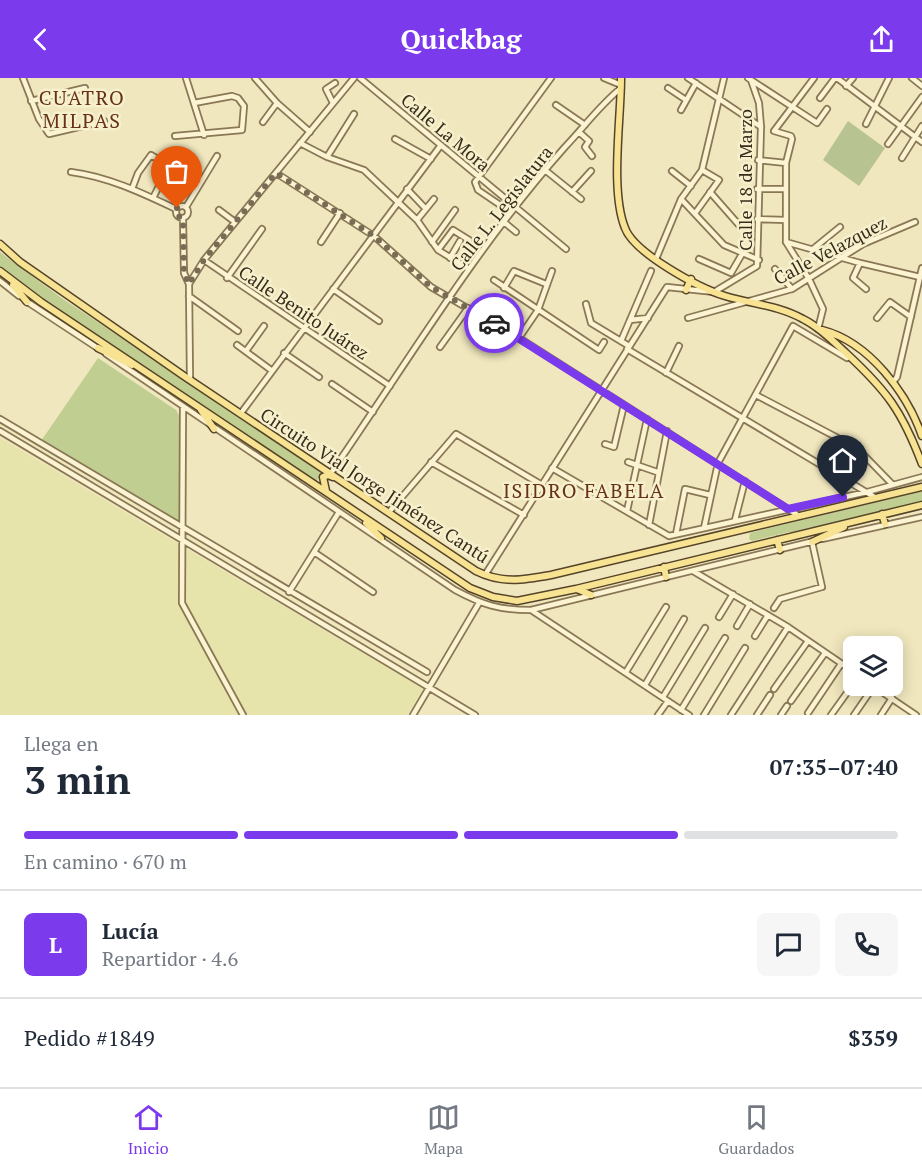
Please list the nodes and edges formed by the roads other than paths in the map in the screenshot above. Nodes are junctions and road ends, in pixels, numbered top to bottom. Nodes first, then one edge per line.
1 (23, 78) edge
2 (186, 78) edge
3 (255, 78) edge
4 (354, 78) edge
5 (360, 78) edge
6 (551, 78) edge
7 (606, 78) edge
8 (688, 78) edge
9 (724, 78) edge
10 (814, 78) edge
11 (836, 78) edge
12 (853, 78) edge
13 (889, 78) edge
14 (912, 78) edge
15 (749, 79) edge
16 (335, 83) dead end
17 (696, 83) junction
18 (621, 84) edge
19 (846, 86) junction
20 (922, 86) edge
21 (85, 88) dead end
22 (668, 88) dead end
23 (922, 97) edge
24 (718, 98) junction
25 (820, 98) dead end
26 (686, 100) junction
27 (31, 101) junction
28 (194, 103) junction
29 (277, 103) junction
30 (333, 104) junction
31 (556, 105) dead end
32 (792, 106) junction
33 (874, 107) junction
34 (827, 109) dead end
35 (681, 110) dead end
36 (354, 114) dead end
37 (104, 121) dead end
38 (262, 122) dead end
39 (866, 124) dead end
40 (585, 125) junction
41 (922, 126) edge
42 (761, 127) junction
43 (901, 127) junction
44 (310, 132) junction
45 (579, 132) junction
46 (204, 135) junction
47 (175, 136) dead end
48 (915, 138) junction
49 (395, 139) dead end
50 (922, 142) edge
51 (300, 143) junction
52 (888, 144) dead end
53 (441, 145) junction
54 (217, 156) dead end
55 (592, 156) dead end
56 (327, 157) junction
57 (431, 159) junction
58 (902, 159) dead end
59 (758, 160) junction
60 (786, 164) junction
61 (545, 170) junction
62 (702, 170) junction
63 (591, 171) dead end
64 (672, 171) dead end
65 (71, 172) dead end
66 (276, 173) junction
67 (477, 176) junction
68 (691, 186) junction
69 (132, 189) junction
70 (407, 189) junction
71 (757, 189) junction
72 (786, 189) junction
73 (572, 192) junction
74 (710, 192) junction
75 (153, 198) junction
76 (434, 199) dead end
77 (581, 199) dead end
78 (681, 199) junction
79 (397, 202) junction
80 (186, 207) junction
81 (516, 207) junction
82 (425, 208) junction
83 (176, 209) junction
84 (506, 209) dead end
85 (219, 210) dead end
86 (455, 210) dead end
87 (696, 212) junction
88 (340, 213) junction
89 (183, 219) junction
90 (757, 219) junction
91 (417, 220) junction
92 (786, 220) junction
93 (235, 222) junction
94 (504, 222) junction
95 (915, 222) dead end
96 (739, 225) dead end
97 (840, 227) dead end
98 (262, 229) dead end
99 (516, 232) dead end
100 (374, 236) junction
101 (469, 240) dead end
102 (460, 241) dead end
103 (321, 242) dead end
104 (432, 242) junction
105 (786, 242) junction
106 (0, 244) edge
107 (566, 249) dead end
108 (813, 249) junction
109 (438, 250) junction
110 (742, 254) junction
111 (450, 258) junction
112 (844, 258) junction
113 (656, 259) junction
114 (699, 259) dead end
115 (204, 260) junction
116 (759, 260) junction
117 (860, 263) junction
118 (922, 268) edge
119 (469, 269) junction
120 (775, 270) dead end
121 (552, 271) dead end
122 (651, 271) dead end
123 (2, 273) edge
124 (920, 277) junction
125 (227, 278) junction
126 (691, 279) junction
127 (809, 279) junction
128 (494, 280) dead end
129 (0, 282) edge
130 (189, 284) junction
131 (546, 284) junction
132 (504, 288) junction
133 (333, 289) junction
134 (792, 289) junction
135 (866, 289) dead end
136 (686, 290) junction
137 (714, 292) junction
138 (189, 296) junction
139 (450, 298) junction
140 (749, 301) junction
141 (27, 302) junction
142 (586, 304) dead end
143 (468, 308) junction
144 (538, 310) junction
145 (911, 317) junction
146 (648, 318) junction
147 (688, 318) dead end
148 (819, 318) junction
149 (877, 318) dead end
150 (805, 319) junction
151 (630, 320) junction
152 (379, 321) dead end
153 (264, 326) dead end
154 (303, 328) junction
155 (818, 329) junction
156 (238, 331) dead end
157 (519, 338) junction
158 (621, 341) junction
159 (604, 342) dead end
160 (237, 345) dead end
161 (679, 346) dead end
162 (440, 347) dead end
163 (628, 347) junction
164 (98, 348) junction
165 (856, 348) junction
166 (246, 351) junction
167 (284, 353) junction
168 (848, 355) junction
169 (144, 370) junction
170 (271, 370) junction
171 (666, 373) junction
172 (319, 377) dead end
173 (190, 380) junction
174 (893, 382) junction
175 (332, 384) dead end
176 (390, 386) junction
177 (602, 391) junction
178 (756, 395) junction
179 (624, 405) junction
180 (199, 407) junction
181 (183, 408) junction
182 (373, 412) junction
183 (241, 414) junction
184 (741, 418) junction
185 (0, 419) edge
186 (647, 419) junction
187 (214, 429) junction
188 (0, 431) edge
189 (667, 431) junction
190 (922, 436) edge
191 (605, 444) dead end
192 (431, 462) junction
193 (628, 462) dead end
194 (718, 463) junction
195 (636, 464) junction
196 (922, 464) edge
197 (552, 468) junction
198 (330, 472) junction
199 (657, 472) junction
200 (922, 478) edge
201 (745, 481) junction
202 (542, 485) junction
203 (893, 485) junction
204 (920, 487) edge
205 (326, 492) junction
206 (867, 492) junction
207 (710, 495) junction
208 (876, 498) junction
209 (369, 499) junction
210 (922, 505) edge
211 (788, 509) junction
212 (339, 512) junction
213 (389, 512) junction
214 (627, 512) junction
215 (357, 513) junction
216 (882, 514) junction
217 (524, 515) junction
218 (799, 516) junction
219 (922, 517) edge
220 (735, 520) junction
221 (856, 521) junction
222 (885, 524) junction
223 (649, 525) junction
224 (183, 527) junction
225 (704, 528) junction
226 (739, 532) junction
227 (676, 534) junction
228 (669, 536) junction
229 (381, 538) junction
230 (183, 540) junction
231 (777, 540) junction
232 (812, 542) junction
233 (744, 547) junction
234 (668, 548) junction
235 (780, 550) junction
236 (314, 552) junction
237 (664, 567) junction
238 (693, 571) junction
239 (485, 575) junction
240 (666, 577) junction
241 (576, 589) junction
242 (289, 592) junction
243 (373, 592) dead end
244 (732, 594) junction
245 (591, 595) junction
246 (479, 603) junction
247 (750, 604) junction
248 (666, 607) dead end
249 (774, 608) dead end
250 (531, 610) junction
251 (768, 615) junction
252 (719, 617) dead end
253 (684, 619) dead end
254 (737, 626) dead end
255 (788, 627) junction
256 (705, 628) dead end
257 (755, 636) dead end
258 (724, 638) dead end
259 (808, 641) junction
260 (745, 648) dead end
261 (825, 652) junction
262 (842, 664) joint
263 (427, 672) dead end
264 (626, 672) junction
265 (645, 685) junction
266 (430, 687) junction
267 (774, 689) dead end
268 (770, 695) dead end
269 (845, 696) edge
270 (866, 696) edge
271 (889, 696) edge
272 (892, 698) junction
273 (665, 699) junction
274 (790, 700) dead end
275 (787, 706) dead end
276 (685, 713) edge
277 (808, 713) dead end
278 (243, 715) edge
279 (413, 715) edge
280 (475, 715) edge
281 (658, 715) edge
282 (704, 715) edge
283 (731, 715) edge
284 (757, 715) edge
285 (781, 715) edge
286 (831, 715) edge
287 (854, 715) edge
288 (882, 715) edge
289 (916, 715) edge

1 - 27 street
2 - 28 street
3 - 29 street
4 - 30 street
5 - 53 street, Calle La Mora
6 - 67 street
7 - 18 street
8 - 17 street
9 - 24 street
10 - 32 street
11 - 19 street
11 - 25 street
12 - 19 street
13 - 33 street
14 - 20 street
15 - 32 street
15 - 42 street, Calle 18 de Marzo
16 - 30 street
17 - 24 street
17 - 26 street
18 - 40 street, Calle L. Legislatura
18 - 113 main road
19 - 33 street
21 - 27 street
22 - 26 street
23 - 43 street
24 - 42 street
24 - 62 street
26 - 35 street
27 - 37 street
28 - 46 street
28 - 46 street
29 - 38 street
29 - 44 street
30 - 44 street
31 - 40 street
32 - 34 street
32 - 60 street
33 - 39 street
33 - 43 street
36 - 56 street
40 - 45 street, Calle L. Legislatura
41 - 48 street
42 - 59 street, Calle 18 de Marzo
43 - 48 street
43 - 52 street
44 - 51 street
45 - 55 street
45 - 61 street, Calle L. Legislatura
46 - 47 street
48 - 50 street
48 - 58 street
49 - 57 street
51 - 56 street
51 - 66 street
53 - 57 street
53 - 67 street, Calle La Mora
54 - 80 street
56 - 79 street
57 - 70 street
59 - 60 street
59 - 71 street, Calle 18 de Marzo
60 - 72 street
61 - 73 street
61 - 81 street, Calle L. Legislatura
62 - 68 street
62 - 74 street
63 - 73 street
64 - 68 street
65 - 69 street
66 - 88 street
66 - 93 street
67 - 81 street, Calle La Mora
67 - 84 street
68 - 78 street
69 - 75 street
69 - 75 street
70 - 79 street
70 - 82 street
71 - 72 street
71 - 90 street, Calle 18 de Marzo
72 - 92 street
73 - 77 street
74 - 87 street
74 - 96 street
75 - 83 street
76 - 82 street
78 - 87 street
78 - 113 street
79 - 91 street
79 - 100 street
80 - 83 street
80 - 89 street
81 - 94 street, Calle L. Legislatura
81 - 107 street, Calle La Mora
82 - 91 street
83 - 89 street
85 - 93 street
86 - 104 street
87 - 110 street
88 - 100 street
88 - 103 street
89 - 130 street
90 - 92 street
90 - 116 street, Calle 18 de Marzo
91 - 104 street
92 - 105 street
93 - 115 street
94 - 99 street
94 - 119 street, Calle L. Legislatura
95 - 112 street, Calle Velazquez
97 - 108 street
98 - 125 street
100 - 133 street
100 - 139 street
101 - 109 street
102 - 111 street
104 - 109 street
105 - 108 street
105 - 127 street
106 - 173 main road, Circuito Vial Jorge Jiménez Cantú
108 - 112 street
109 - 111 street
110 - 114 street
110 - 116 street
111 - 119 street
112 - 117 street
112 - 127 street, Calle Velazquez
113 - 126 main road
115 - 125 street, Calle Benito Juárez
115 - 130 street
116 - 137 street, Calle 18 de Marzo
117 - 124 street
117 - 135 street
118 - 124 street
119 - 139 street, Calle L. Legislatura
120 - 134 street
121 - 131 street
122 - 151 street
123 - 141 main road
123 - 169 main road, Circuito Vial Jorge Jiménez Cantú
124 - 145 street
125 - 154 street, Calle Benito Juárez
126 - 136 main road
126 - 137 main road
127 - 134 street, Calle Velazquez
127 - 148 street
128 - 132 street
129 - 141 street
130 - 138 street
131 - 132 street
131 - 144 street
132 - 144 street
133 - 152 street
133 - 154 street
134 - 140 street, Calle Velazquez
136 - 137 street
136 - 146 street
137 - 140 main road
138 - 156 street
138 - 173 street
139 - 143 street
139 - 176 street, Calle L. Legislatura
140 - 147 street, Calle Velazquez
140 - 150 main road
141 - 164 street
142 - 158 street
143 - 157 street
143 - 162 street
144 - 157 street
144 - 159 street
145 - 149 street
145 - 174 street
146 - 151 street
146 - 163 street
148 - 150 street
148 - 155 street
150 - 155 main road
151 - 158 street
153 - 166 street
154 - 167 street
154 - 176 street, Calle Benito Juárez
155 - 165 main road
155 - 168 main road
157 - 177 street
158 - 163 street
160 - 166 street
161 - 171 street
163 - 171 street
163 - 177 street
164 - 169 main road
164 - 181 street
165 - 168 main road
165 - 174 main road
166 - 170 street
167 - 170 street
167 - 172 street
168 - 178 street
168 - 196 main road
169 - 180 main road, Circuito Vial Jorge Jiménez Cantú
170 - 183 street
171 - 184 street
173 - 183 main road, Circuito Vial Jorge Jiménez Cantú
174 - 190 main road
175 - 182 street
176 - 182 street, Calle L. Legislatura
177 - 179 street
177 - 197 street
178 - 184 street
178 - 203 street
179 - 186 street
179 - 191 street
180 - 187 main road
180 - 205 main road, Circuito Vial Jorge Jiménez Cantú
181 - 187 street
181 - 224 street
182 - 198 street, Calle L. Legislatura
183 - 198 main road, Circuito Vial Jorge Jiménez Cantú
184 - 194 street
184 - 206 street
185 - 224 street
186 - 189 street
186 - 195 street
187 - 212 street
188 - 230 street
189 - 194 street
189 - 199 street
192 - 202 street
192 - 213 street
192 - 217 street
193 - 195 street
194 - 201 street
194 - 207 street
195 - 199 street
195 - 214 street
197 - 202 street
197 - 214 street
198 - 209 main road, Circuito Vial Jorge Jiménez Cantú
199 - 223 street
200 - 203 street
200 - 204 main road
201 - 211 street
201 - 220 street
202 - 217 street
203 - 206 street
204 - 208 main road, Circuito Vial Jorge Jiménez Cantú
205 - 209 main road
205 - 215 main road, Circuito Vial Jorge Jiménez Cantú
206 - 208 street
206 - 211 street
207 - 225 street
207 - 227 street
208 - 218 main road, Circuito Vial Jorge Jiménez Cantú
209 - 213 main road, Circuito Vial Jorge Jiménez Cantú
210 - 216 main road, Circuito Vial Jorge Jiménez Cantú
211 - 218 street
211 - 220 street
212 - 229 street
212 - 236 street
213 - 239 main road, Circuito Vial Jorge Jiménez Cantú
214 - 223 street
215 - 229 main road
215 - 241 main road, Circuito Vial Jorge Jiménez Cantú
216 - 221 main road, Circuito Vial Jorge Jiménez Cantú
216 - 222 main road
217 - 239 street
218 - 226 main road, Circuito Vial Jorge Jiménez Cantú
219 - 222 street
220 - 225 street
221 - 231 main road, Circuito Vial Jorge Jiménez Cantú
221 - 232 main road
222 - 232 street
223 - 228 street
224 - 230 street
224 - 242 street
225 - 227 street
226 - 233 main road
226 - 234 main road, Circuito Vial Jorge Jiménez Cantú
227 - 228 street
228 - 234 street
229 - 246 street
230 - 266 street
230 - 278 street
231 - 233 main road, Circuito Vial Jorge Jiménez Cantú
231 - 235 main road
232 - 235 street
232 - 249 street
233 - 237 main road, Circuito Vial Jorge Jiménez Cantú
234 - 239 main road, Circuito Vial Jorge Jiménez Cantú
235 - 238 street
236 - 242 street
236 - 243 street
237 - 240 main road
237 - 241 main road, Circuito Vial Jorge Jiménez Cantú
238 - 240 street
238 - 244 street
240 - 245 street
241 - 245 main road
242 - 263 street
244 - 247 street
244 - 252 street
245 - 250 street
246 - 250 street
246 - 266 street
247 - 251 street
247 - 254 street
248 - 264 street
250 - 264 street
251 - 255 street
251 - 257 street
253 - 265 street
255 - 259 street
255 - 283 street
256 - 273 street
258 - 276 street
259 - 261 street
259 - 267 street
260 - 282 street
261 - 262 street
261 - 274 street
262 - 277 street
264 - 265 street
265 - 273 street
266 - 279 street
266 - 280 street
268 - 284 street
269 - 286 street
270 - 287 street
271 - 272 street
272 - 288 street
272 - 289 street
273 - 276 street
273 - 281 street
275 - 285 street

